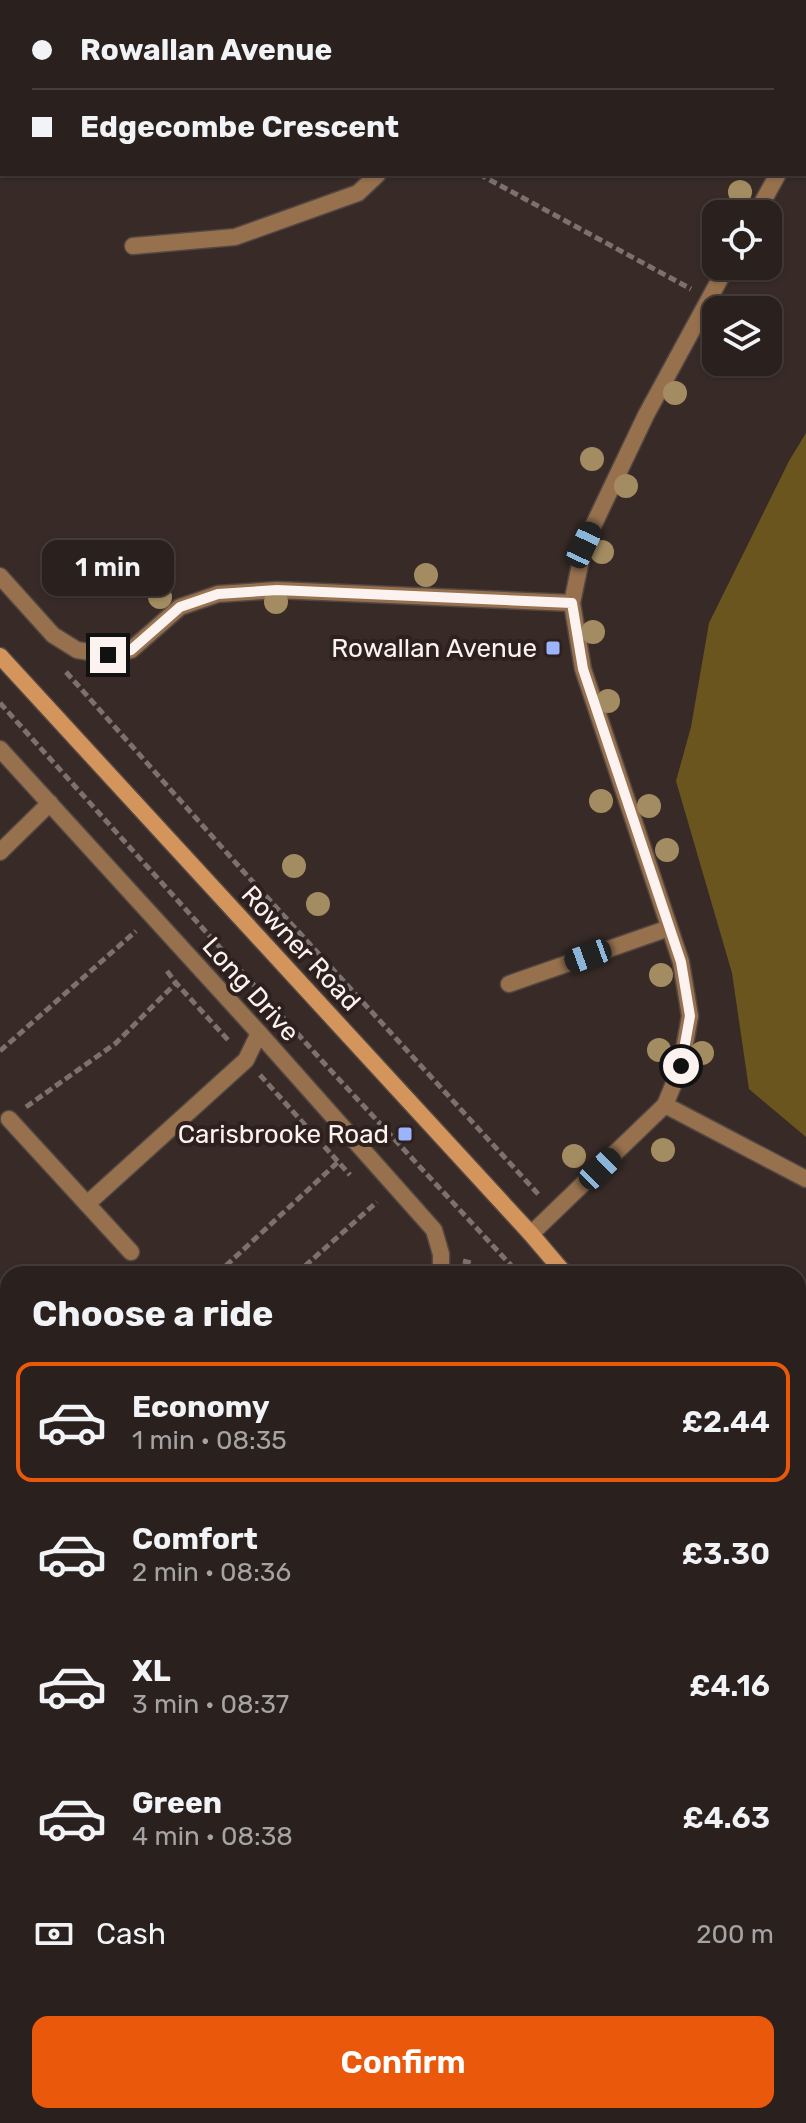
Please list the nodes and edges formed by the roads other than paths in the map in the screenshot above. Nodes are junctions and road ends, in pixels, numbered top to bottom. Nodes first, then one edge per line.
1 (376, 176) edge
2 (777, 176) edge
3 (764, 200) edge
4 (133, 246) dead end
5 (719, 280) edge
6 (0, 576) edge
7 (572, 603) junction
8 (0, 656) edge
9 (0, 749) edge
10 (50, 803) junction
11 (0, 852) edge
12 (669, 928) junction
13 (509, 984) dead end
14 (259, 1033) junction
15 (665, 1105) junction
16 (9, 1119) road end
17 (806, 1179) edge
18 (87, 1204) junction
19 (531, 1234) junction
20 (131, 1252) dead end
21 (441, 1266) edge
22 (558, 1266) edge

1 - 4 street
2 - 3 street
5 - 7 street
6 - 7 street
7 - 12 street
8 - 19 main road, Rowner Road
9 - 10 street, Long Drive
10 - 11 street
10 - 14 street, Long Drive
12 - 13 street
12 - 15 street
14 - 18 street
14 - 21 street, Long Drive
15 - 17 street
15 - 19 street
16 - 18 street
18 - 20 street
19 - 22 main road, Rowner Road

